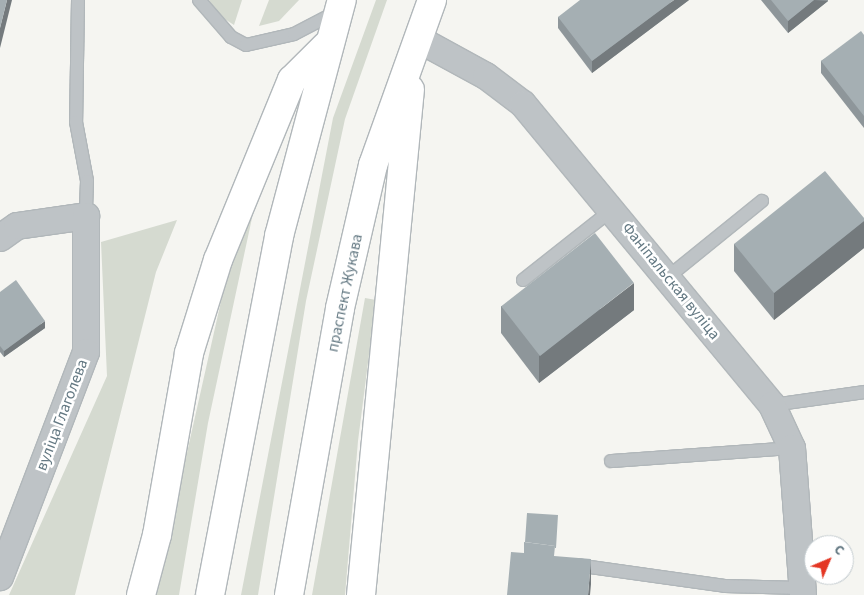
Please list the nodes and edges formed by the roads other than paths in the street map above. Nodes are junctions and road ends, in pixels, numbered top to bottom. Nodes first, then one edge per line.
1 (78, 0) edge
2 (199, 0) edge
3 (432, 0) edge
4 (340, 5) edge
5 (327, 45) junction
6 (415, 46) junction
7 (762, 200) dead end
8 (613, 209) junction
9 (86, 216) junction
10 (0, 238) edge
11 (668, 277) junction
12 (523, 280) dead end
13 (864, 392) edge
14 (772, 405) junction
15 (792, 448) junction
16 (611, 461) dead end
17 (563, 563) edge
18 (0, 577) edge
19 (725, 591) edge
20 (802, 591) edge
21 (142, 595) edge
22 (210, 595) edge
23 (289, 595) edge
24 (362, 595) edge

1 - 9 lane
2 - 4 lane
3 - 6 main road, праспект Жукава
4 - 5 main road
5 - 21 main road
5 - 22 main road
6 - 8 street, Фаніпальская вуліца
6 - 23 main road, праспект Жукава
6 - 24 main road
7 - 11 lane
8 - 11 street, Фаніпальская вуліца
8 - 12 lane
9 - 10 street
9 - 18 street, вуліца Глаголева
11 - 14 street, Фаніпальская вуліца
13 - 14 lane
14 - 15 street, Фаніпальская вуліца
15 - 16 lane
15 - 20 street, Фаніпальская вуліца
17 - 19 lane
19 - 20 lane

